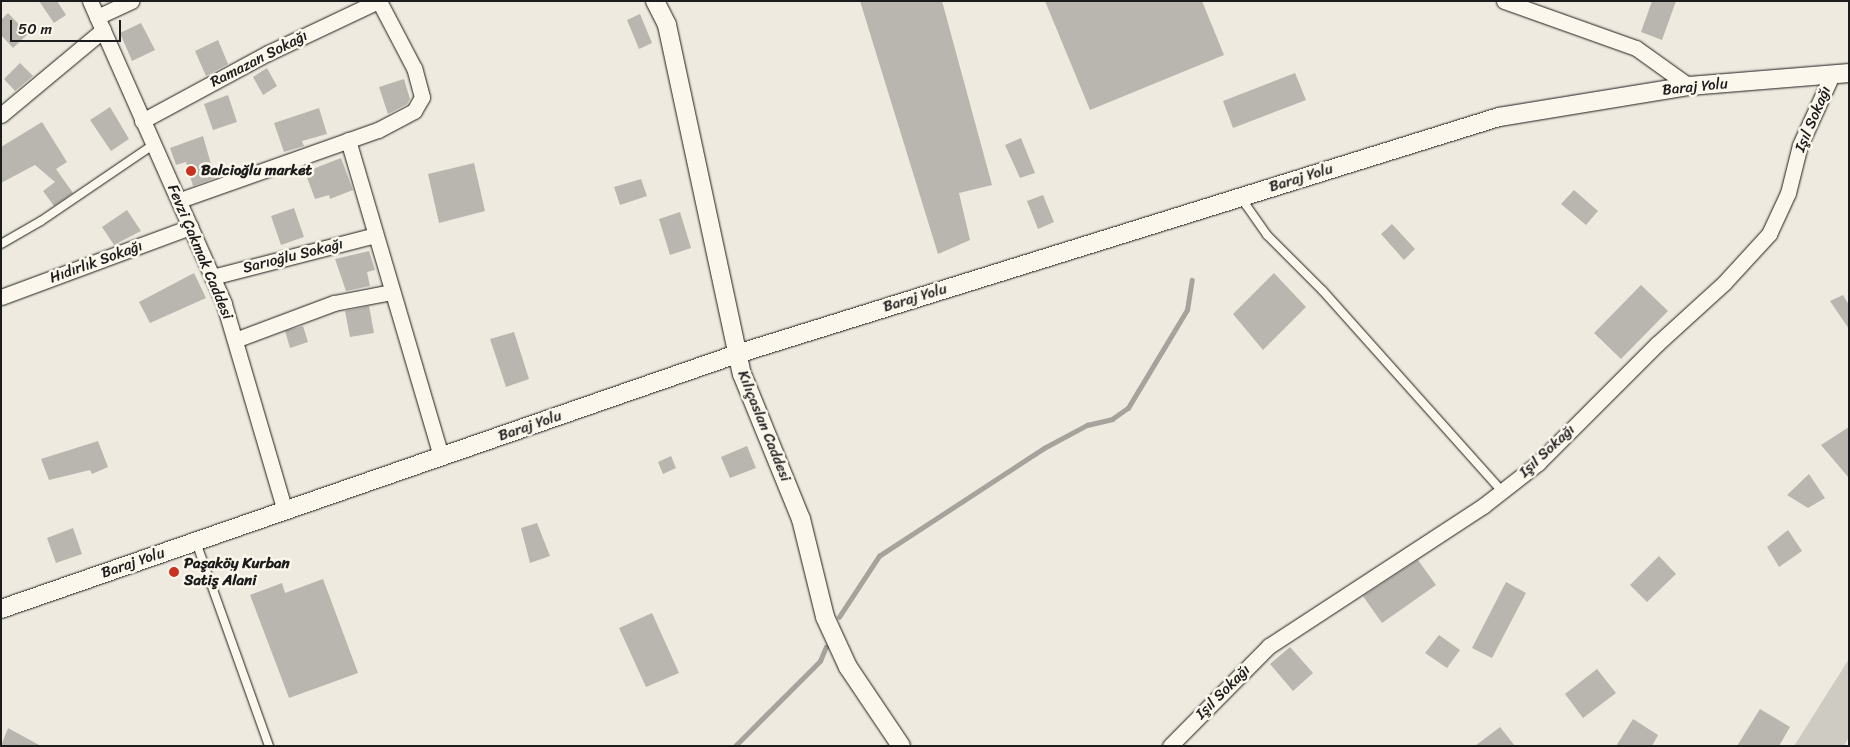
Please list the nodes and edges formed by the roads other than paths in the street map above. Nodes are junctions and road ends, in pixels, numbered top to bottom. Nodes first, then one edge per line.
1 (90, 1) edge
2 (131, 1) edge
3 (379, 1) edge
4 (655, 1) edge
5 (1504, 1) edge
6 (100, 23) junction
7 (1849, 73) edge
8 (1831, 77) junction
9 (1689, 86) junction
10 (1, 115) edge
11 (142, 121) junction
12 (348, 140) junction
13 (153, 144) junction
14 (1244, 196) junction
15 (180, 200) junction
16 (190, 227) junction
17 (375, 235) junction
18 (1, 244) edge
19 (212, 277) junction
20 (391, 292) junction
21 (1, 297) edge
22 (235, 340) junction
23 (737, 354) junction
24 (441, 457) junction
25 (1502, 491) junction
26 (285, 511) junction
27 (196, 542) junction
28 (1, 609) edge
29 (269, 746) edge
30 (901, 746) edge
31 (1170, 746) edge

1 - 6 street, Fevzi Çakmak Caddesi
2 - 6 street
3 - 11 street, Ramazan Sokağı
3 - 12 street
4 - 23 street, Kılıçaslan Caddesi
5 - 9 street
6 - 10 street
6 - 11 street, Fevzi Çakmak Caddesi
7 - 8 street, Baraj Yolu
8 - 9 street, Baraj Yolu
8 - 25 street, Işıl Sokağı
9 - 14 street, Baraj Yolu
11 - 13 street, Fevzi Çakmak Caddesi
12 - 15 street
12 - 17 street
13 - 15 street, Fevzi Çakmak Caddesi
13 - 18 lane
14 - 23 street, Baraj Yolu
14 - 25 lane
15 - 16 street, Fevzi Çakmak Caddesi
16 - 19 street, Fevzi Çakmak Caddesi
16 - 21 street, Hıdırlık Sokağı
17 - 19 street, Sarıoğlu Sokağı
17 - 20 street
19 - 22 street, Fevzi Çakmak Caddesi
20 - 22 street
20 - 24 street
22 - 26 street, Fevzi Çakmak Caddesi
23 - 24 street, Baraj Yolu
23 - 30 street, Kılıçaslan Caddesi
24 - 26 street, Baraj Yolu
25 - 31 street, Işıl Sokağı
26 - 27 street, Baraj Yolu
27 - 28 street, Baraj Yolu
27 - 29 lane

